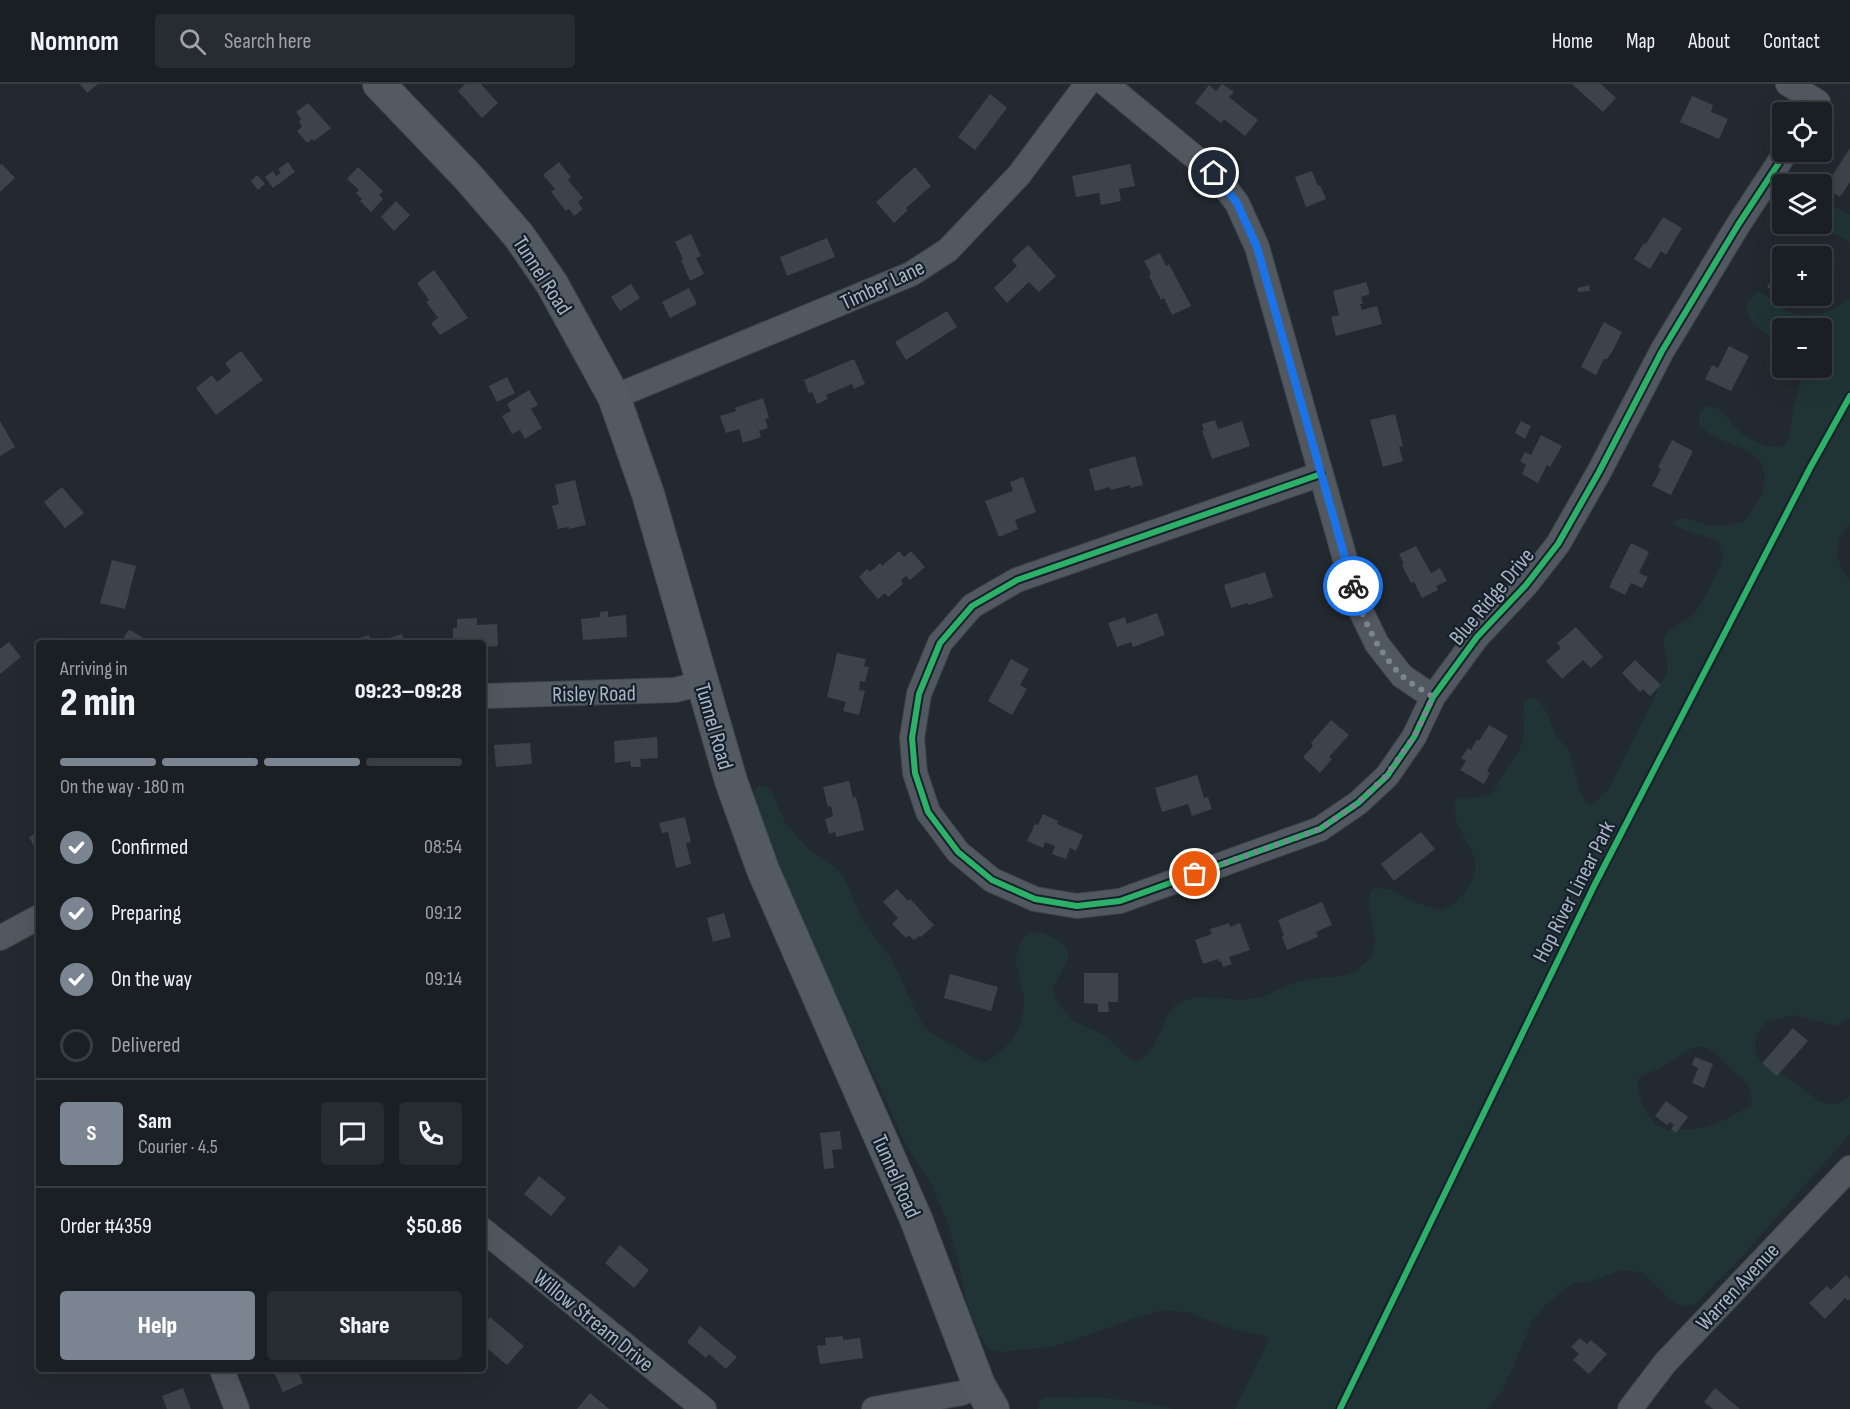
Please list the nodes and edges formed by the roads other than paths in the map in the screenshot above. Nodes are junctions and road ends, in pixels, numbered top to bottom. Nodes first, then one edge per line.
1 (379, 84) edge
2 (1087, 84) edge
3 (1106, 84) edge
4 (1788, 84) edge
5 (1820, 100) edge
6 (1779, 162) edge
7 (614, 397) junction
8 (1321, 474) junction
9 (703, 683) junction
10 (486, 696) edge
11 (1433, 697) junction
12 (36, 919) edge
13 (0, 939) edge
14 (1850, 1168) edge
15 (486, 1232) edge
16 (223, 1372) edge
17 (986, 1397) edge
18 (1634, 1407) edge
19 (237, 1409) edge
20 (704, 1409) edge
21 (874, 1409) edge

1 - 7 main road, Tunnel Road
2 - 7 street, Timber Lane
3 - 8 street
4 - 5 street
6 - 11 street, Blue Ridge Drive
7 - 9 main road, Tunnel Road
8 - 11 street
8 - 11 street, Blue Ridge Drive
9 - 10 street, Risley Road
9 - 17 main road, Tunnel Road
12 - 13 street
14 - 18 street, Warren Avenue
15 - 20 street, Willow Stream Drive
16 - 19 street
17 - 21 street

